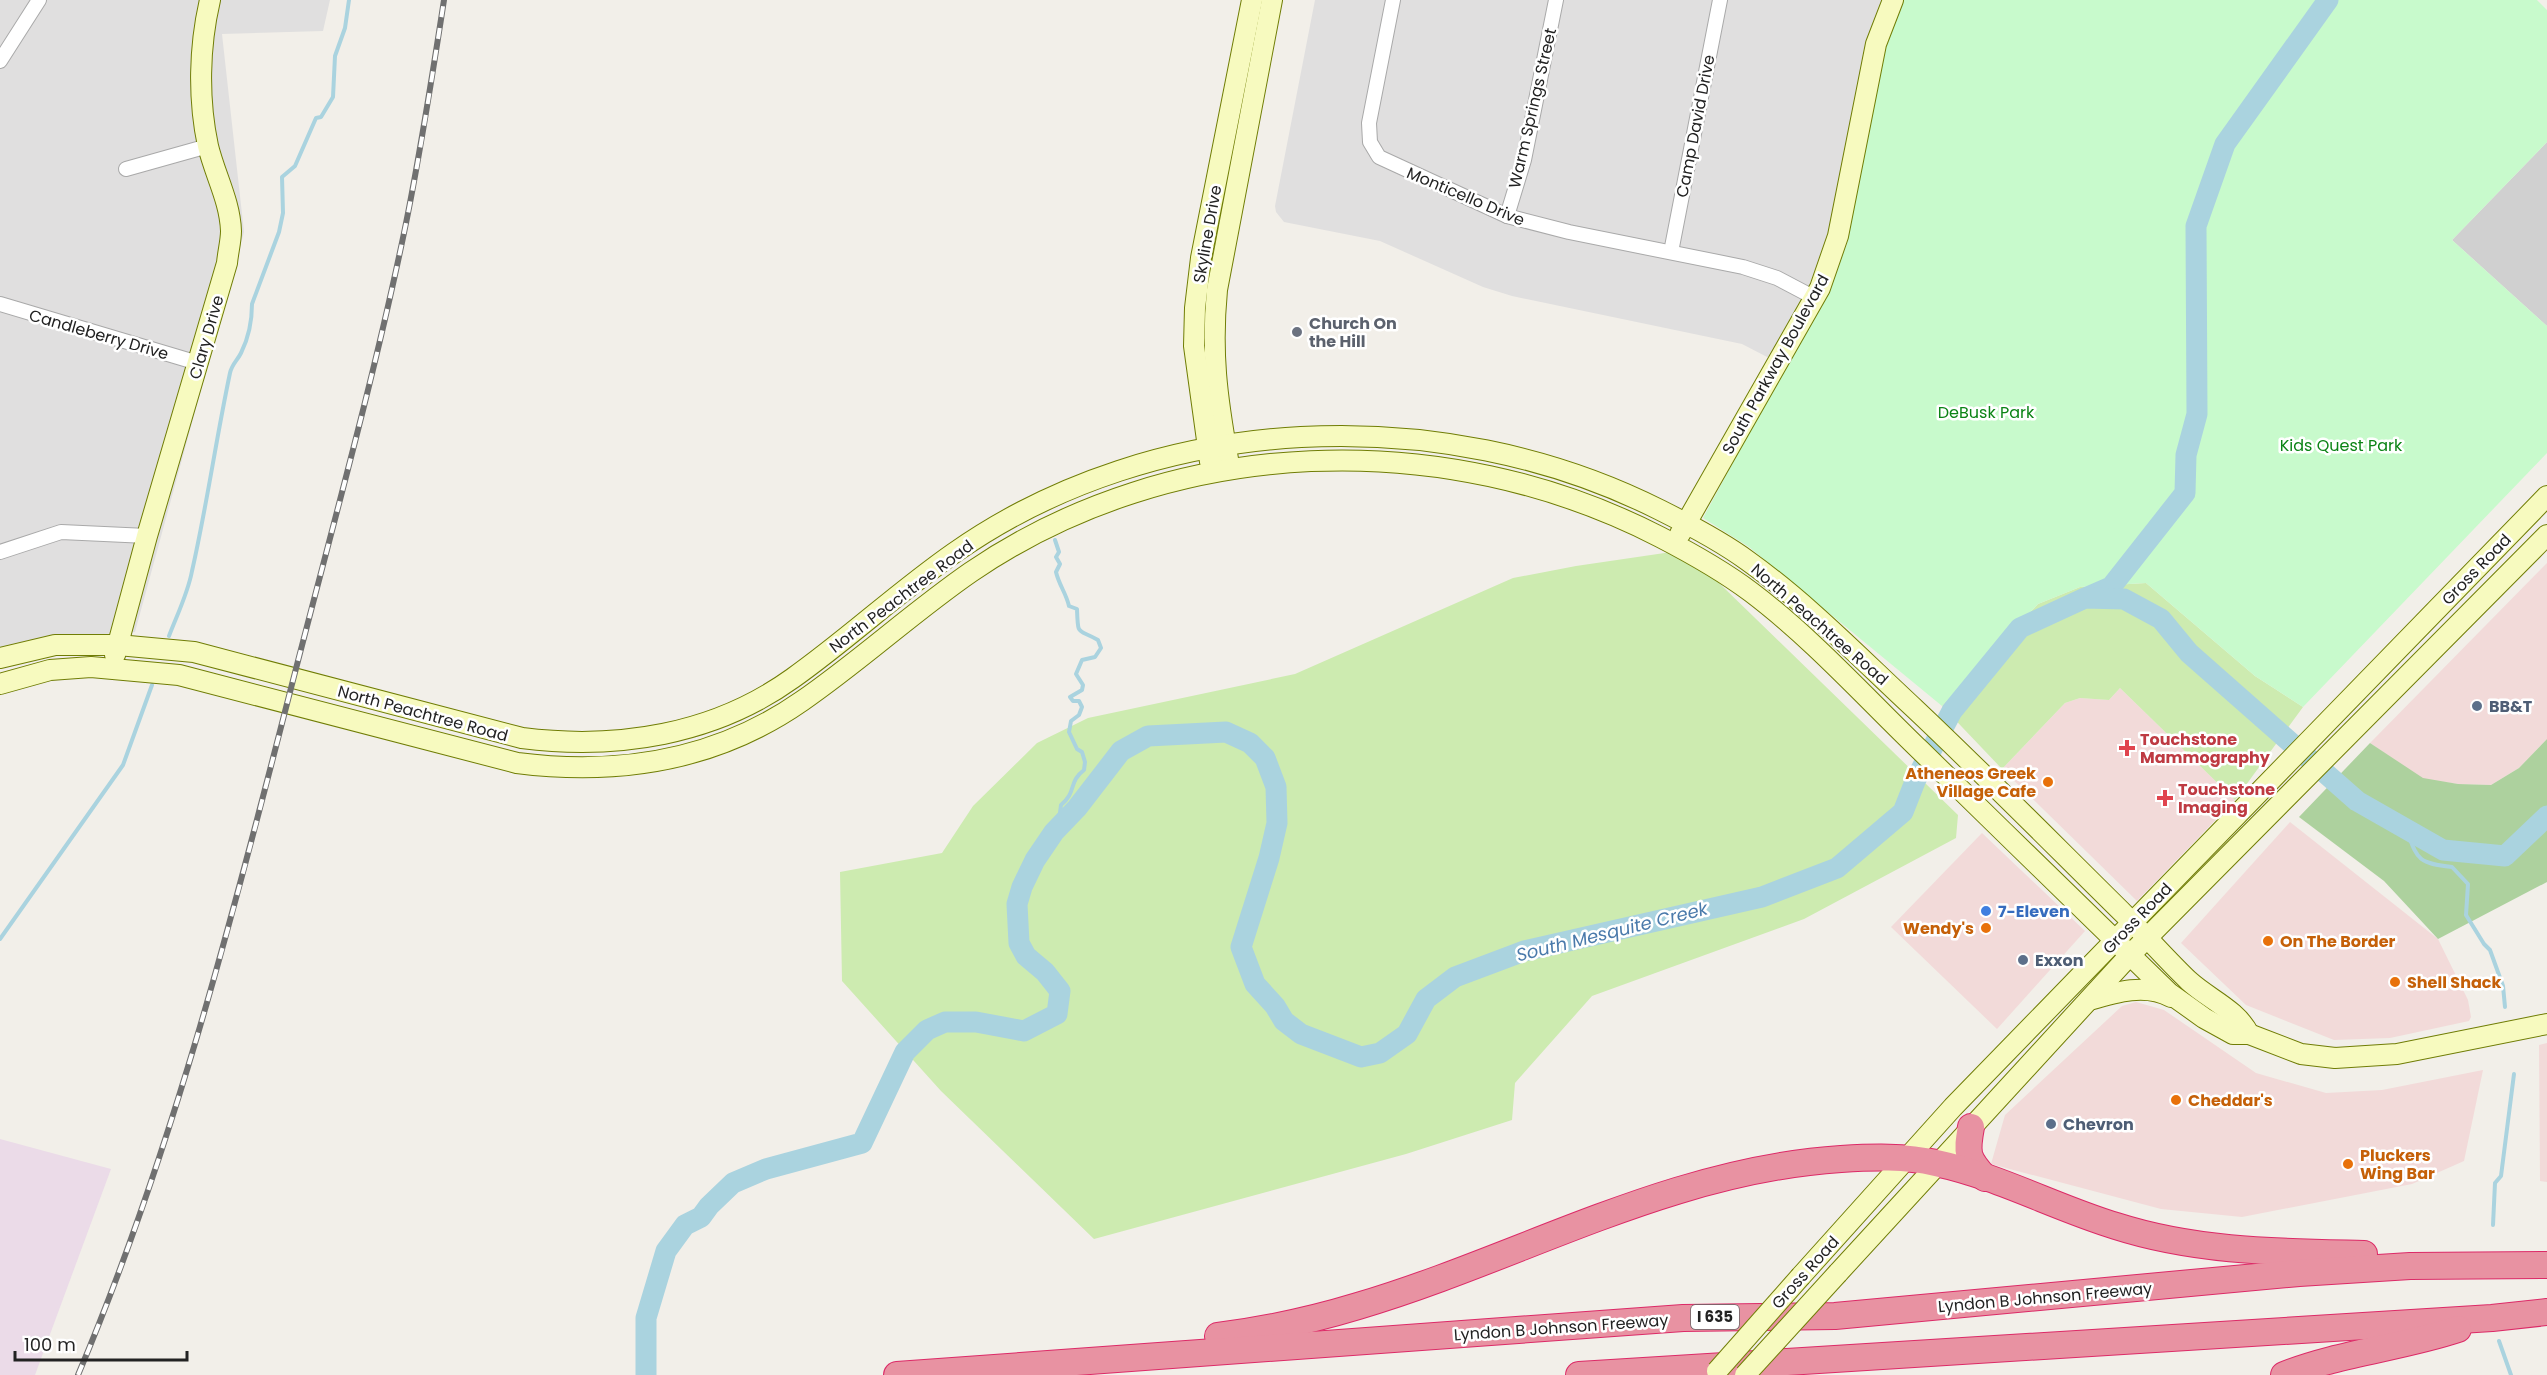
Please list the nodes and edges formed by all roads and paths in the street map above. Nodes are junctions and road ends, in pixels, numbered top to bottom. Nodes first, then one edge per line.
1 (39, 0) edge
2 (210, 0) edge
3 (1252, 0) edge
4 (1272, 0) edge
5 (1393, 0) edge
6 (1556, 0) edge
7 (1720, 0) edge
8 (1893, 0) edge
9 (0, 61) edge
10 (208, 146) junction
11 (126, 169) dead end
12 (1507, 216) junction
13 (1671, 252) junction
14 (1815, 298) junction
15 (0, 304) edge
16 (198, 363) junction
17 (1217, 448) junction
18 (1221, 470) junction
19 (2547, 496) edge
20 (1686, 523) junction
21 (2547, 535) edge
22 (147, 536) junction
23 (1674, 544) junction
24 (0, 552) edge
25 (956, 552) junction
26 (970, 572) junction
27 (2448, 599) junction
28 (2467, 616) junction
29 (118, 645) junction
30 (0, 658) edge
31 (112, 668) junction
32 (2377, 671) junction
33 (0, 684) edge
34 (2393, 690) junction
35 (2014, 806) junction
36 (2245, 807) junction
37 (1995, 822) junction
38 (2262, 824) junction
39 (2133, 923) junction
40 (2148, 937) junction
41 (2115, 941) junction
42 (2129, 956) junction
43 (2088, 1000) junction
44 (2179, 1002) junction
45 (2547, 1024) edge
46 (2249, 1034) junction
47 (1994, 1065) junction
48 (2013, 1082) junction
49 (1971, 1128) junction
50 (1906, 1158) junction
51 (1938, 1163) junction
52 (1985, 1178) junction
53 (2539, 1266) edge
54 (2547, 1312) edge
55 (2493, 1317) junction
56 (925, 1372) junction
57 (897, 1375) edge
58 (1579, 1375) edge
59 (1713, 1375) edge
60 (1745, 1375) edge
61 (2284, 1375) edge

1 - 9 street
2 - 10 main road, Clary Drive
3 - 17 main road, Skyline Drive
4 - 17 main road, Skyline Drive
5 - 12 street, Monticello Drive
6 - 12 street, Warm Springs Street
7 - 13 street, Camp David Drive
8 - 14 main road, South Parkway Boulevard
10 - 11 street
10 - 16 main road, Clary Drive
12 - 13 street, Monticello Drive
13 - 14 street, Monticello Drive
14 - 20 main road, South Parkway Boulevard
15 - 16 street, Candleberry Drive
16 - 22 main road, Clary Drive
17 - 18 main road, Skyline Drive
17 - 20 main road, North Peachtree Road
17 - 25 main road, North Peachtree Road
18 - 23 main road, North Peachtree Road
18 - 26 main road, North Peachtree Road
19 - 27 main road, Gross Road
20 - 23 main road, South Parkway Boulevard
20 - 35 main road, North Peachtree Road
21 - 28 main road, Gross Road
22 - 24 street
22 - 29 main road, Clary Drive
23 - 37 main road, North Peachtree Road
25 - 26 main road
25 - 29 main road, North Peachtree Road
26 - 31 main road, North Peachtree Road
27 - 28 main road
27 - 32 main road, Gross Road
28 - 34 main road, Gross Road
29 - 30 main road, North Peachtree Road
29 - 31 main road, Clary Drive
31 - 33 main road, North Peachtree Road
32 - 34 main road
32 - 36 main road, Gross Road
34 - 38 main road, Gross Road
35 - 37 main road
35 - 39 main road, North Peachtree Road
36 - 38 main road
36 - 39 main road, Gross Road
37 - 41 main road, North Peachtree Road
38 - 40 main road, Gross Road
39 - 40 main road, North Peachtree Road
39 - 41 main road, Gross Road
40 - 42 main road, Gross Road
40 - 46 main road, North Peachtree Road
41 - 42 main road, North Peachtree Road
41 - 47 main road, Gross Road
42 - 43 main road, Gross Road
42 - 44 main road, North Peachtree Road
43 - 44 main road
43 - 48 main road, Gross Road
44 - 46 main road, North Peachtree Road
45 - 46 main road, North Peachtree Road
47 - 48 main road
47 - 50 main road, Gross Road
48 - 49 main road, Gross Road
49 - 51 main road, Gross Road
49 - 52 highway
50 - 51 highway
50 - 56 highway
50 - 59 main road, Gross Road, bridge
51 - 52 highway
51 - 60 main road, Gross Road, bridge
52 - 53 highway
53 - 56 highway, Lyndon B Johnson Freeway / I 635
54 - 55 highway
55 - 58 highway
55 - 61 highway
56 - 57 highway, Lyndon B Johnson Freeway / I 635

